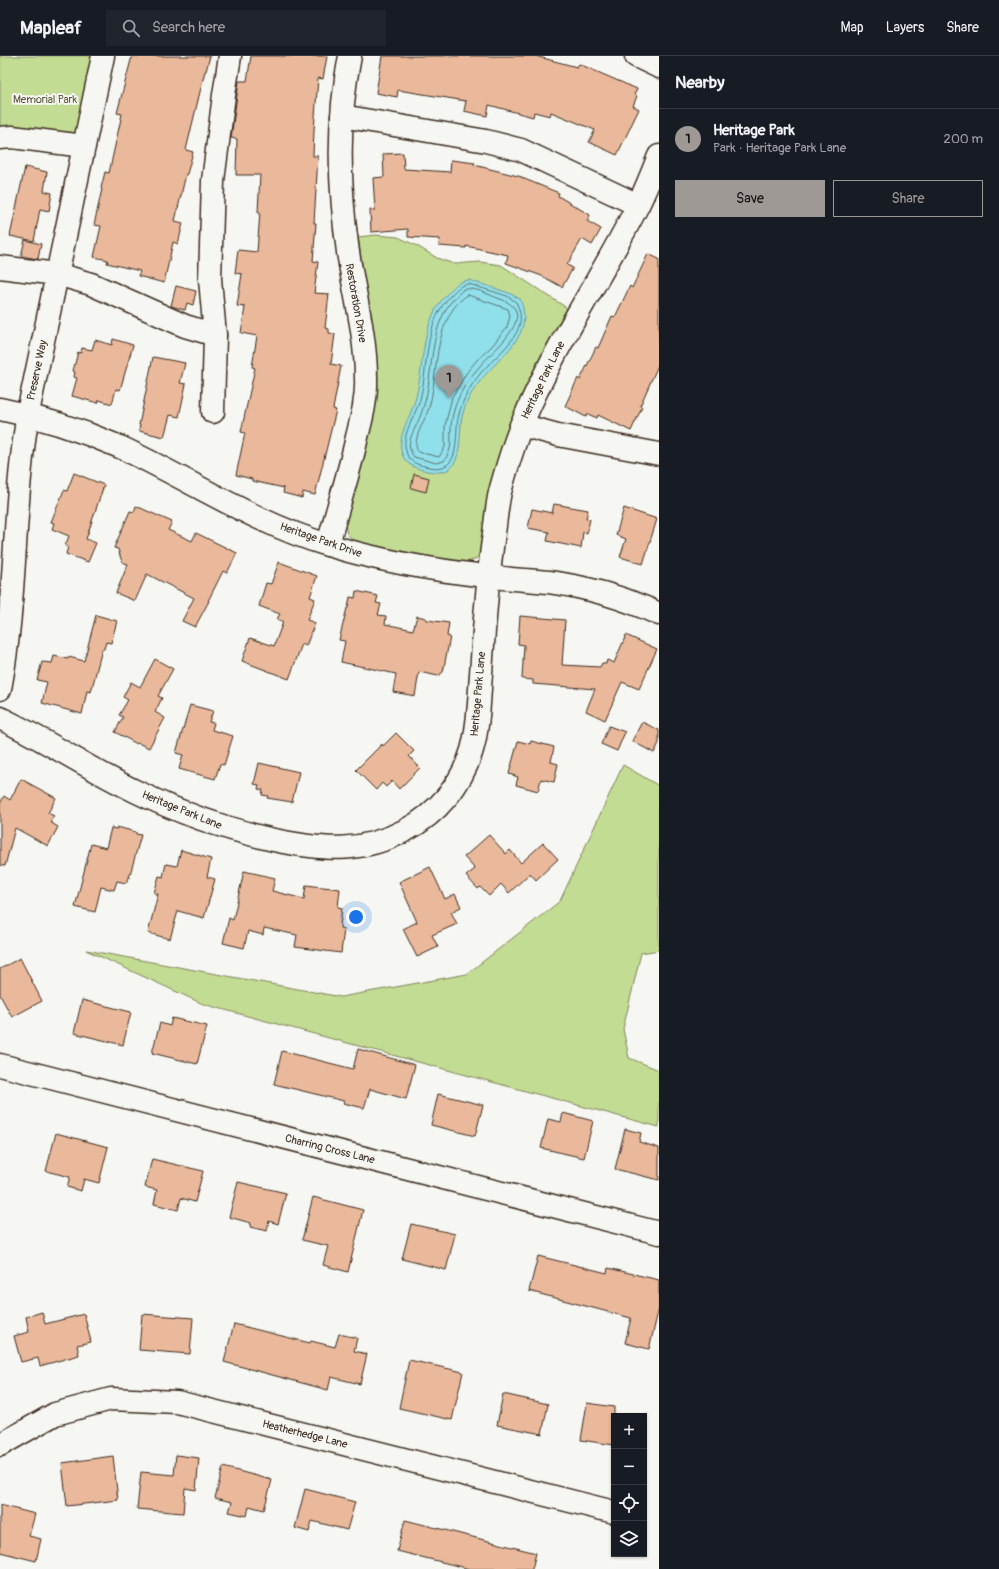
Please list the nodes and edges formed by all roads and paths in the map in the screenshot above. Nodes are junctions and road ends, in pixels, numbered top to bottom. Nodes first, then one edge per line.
1 (103, 56) edge
2 (230, 56) edge
3 (350, 56) edge
4 (636, 56) edge
5 (659, 67) edge
6 (342, 116) junction
7 (0, 138) edge
8 (84, 146) junction
9 (659, 156) edge
10 (638, 204) junction
11 (0, 266) edge
12 (57, 274) junction
13 (215, 335) junction
14 (0, 409) edge
15 (213, 412) dead end
16 (28, 414) junction
17 (521, 425) junction
18 (659, 454) edge
19 (328, 545) junction
20 (488, 577) junction
21 (659, 614) edge
22 (0, 689) edge
23 (0, 718) edge
24 (0, 1065) edge
25 (659, 1233) edge
26 (0, 1445) edge
27 (611, 1511) edge

1 - 8 street, Preserve Way
2 - 13 street
3 - 6 street, Restoration Drive
4 - 5 street
6 - 10 street
6 - 19 street, Restoration Drive
7 - 8 street
8 - 12 street, Preserve Way
9 - 10 street, Heritage Park Lane
10 - 17 street, Heritage Park Lane
11 - 12 street
12 - 13 street
12 - 16 street, Preserve Way
13 - 15 street
14 - 16 street, Heritage Park Drive
16 - 19 street, Heritage Park Drive
16 - 22 street, Preserve Way
17 - 18 street
17 - 20 street, Heritage Park Lane
19 - 20 street, Heritage Park Drive
20 - 21 street, Heritage Park Drive
20 - 23 street, Heritage Park Lane
24 - 25 street, Charring Cross Lane
26 - 27 street, Heatherhedge Lane

